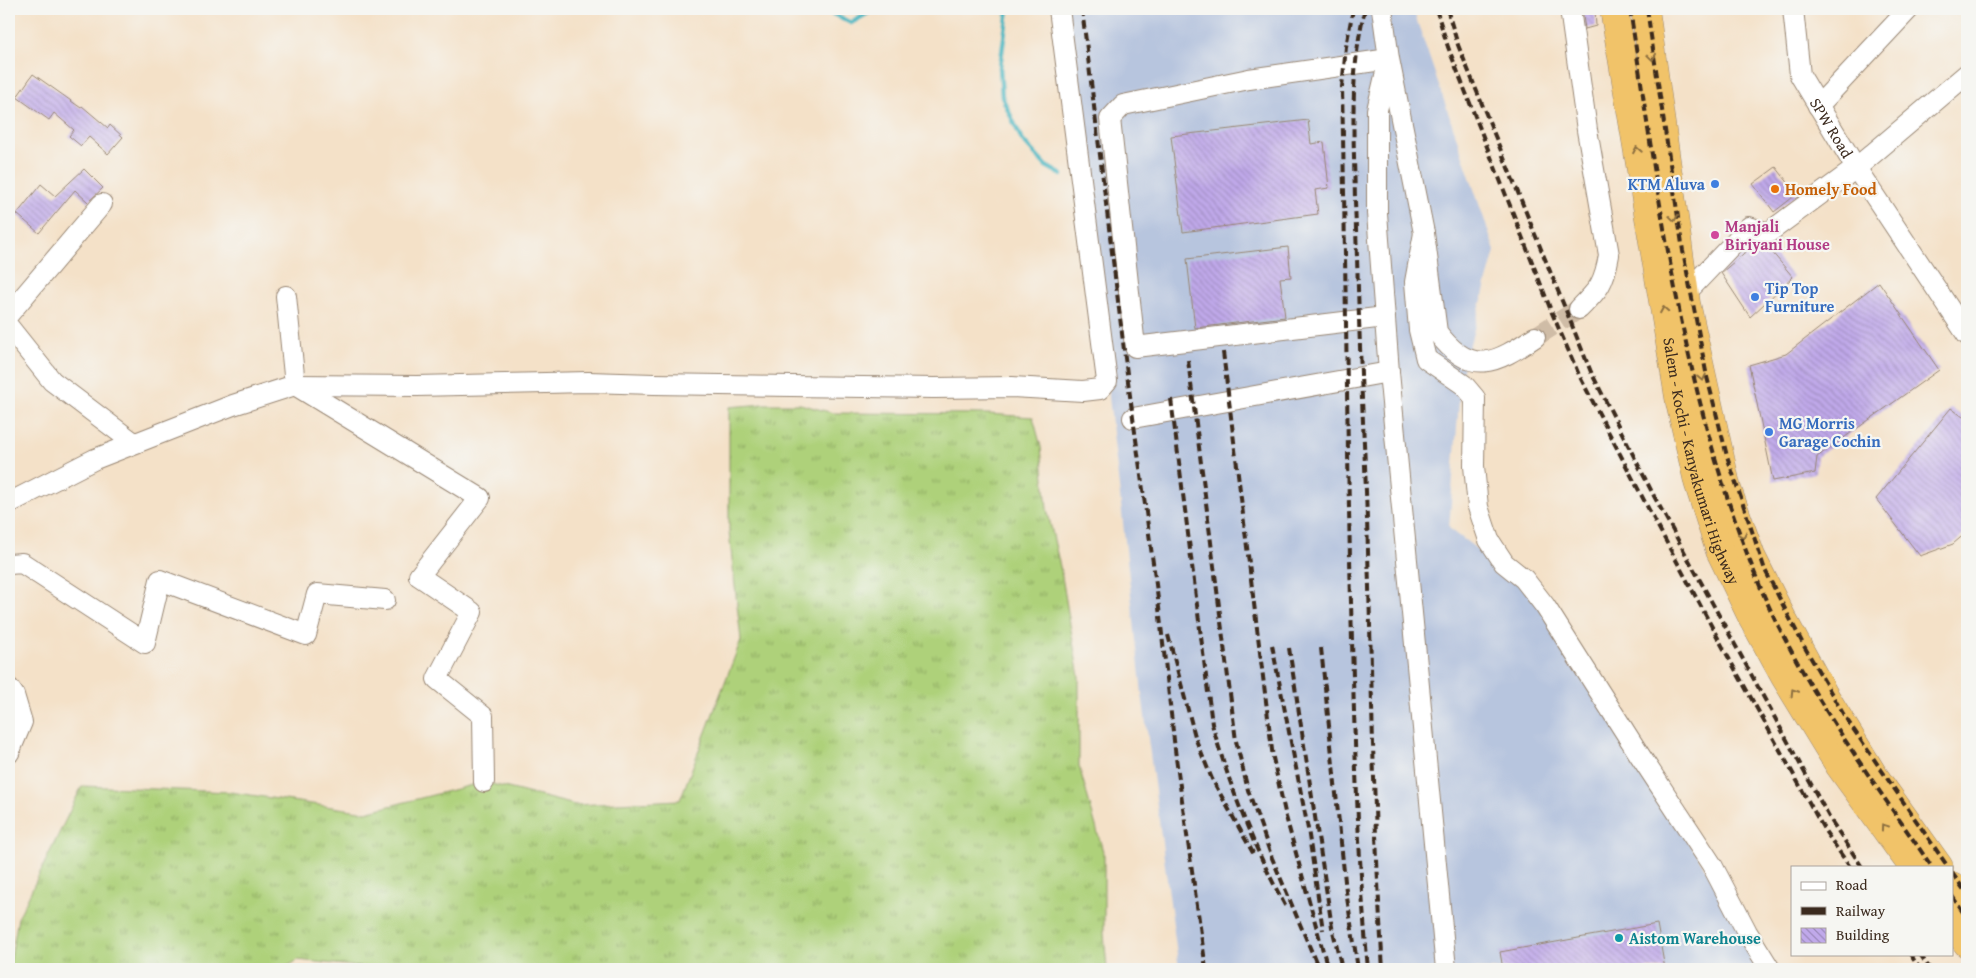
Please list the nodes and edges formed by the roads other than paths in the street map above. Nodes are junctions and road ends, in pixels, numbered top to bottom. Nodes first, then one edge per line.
1 (1059, 9) edge
2 (1382, 9) edge
3 (1570, 9) edge
4 (1614, 9) edge
5 (1645, 9) edge
6 (1793, 9) edge
7 (1909, 9) edge
8 (1389, 59) junction
9 (1967, 74) edge
10 (1818, 106) junction
11 (1856, 168) junction
12 (102, 204) dead end
13 (1424, 233) junction
14 (1685, 294) junction
15 (286, 296) dead end
16 (1579, 309) tunnel mouth
17 (9, 314) edge
18 (1385, 317) junction
19 (9, 328) edge
20 (1967, 335) edge
21 (1535, 337) tunnel mouth
22 (1389, 372) junction
23 (294, 385) junction
24 (1133, 418) dead end
25 (134, 443) junction
26 (9, 503) edge
27 (9, 564) edge
28 (385, 600) dead end
29 (9, 688) edge
30 (9, 754) edge
31 (484, 782) dead end
32 (1912, 866) edge
33 (1938, 866) edge
34 (1954, 889) edge
35 (1967, 907) edge
36 (1954, 925) edge
37 (1967, 943) edge
38 (1446, 969) edge
39 (1770, 969) edge

1 - 23 street
2 - 8 street
3 - 16 street
32 -> 4 highway, Salem - Kochi - Kanyakumari Highway
5 -> 14 highway, Salem - Kochi - Kanyakumari Highway
6 - 10 street, SPW Road
7 - 10 street
8 - 13 street
8 - 18 street
8 - 18 street
9 - 11 street
10 - 11 street, SPW Road
11 - 14 street
11 - 20 street, SPW Road
12 - 17 street
13 - 21 street
13 - 39 street
14 -> 33 highway, Salem - Kochi - Kanyakumari Highway
15 - 23 street
18 - 22 street
19 - 25 street
22 - 24 street
22 - 38 street
23 - 25 street
23 - 31 street
25 - 26 street
27 - 28 street
29 - 30 street
34 - 35 highway
36 - 37 highway

